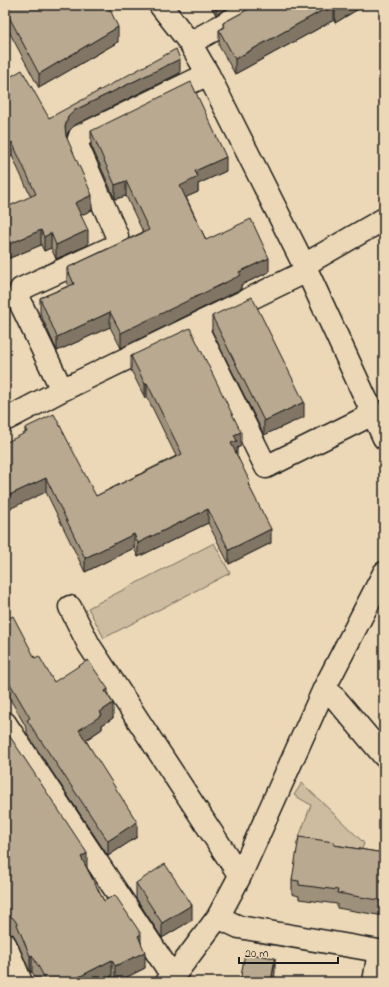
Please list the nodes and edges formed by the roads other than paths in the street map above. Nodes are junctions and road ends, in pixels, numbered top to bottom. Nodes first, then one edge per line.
1 (160, 5) edge
2 (259, 5) edge
3 (190, 43) junction
4 (208, 74) junction
5 (384, 219) edge
6 (305, 268) junction
7 (196, 326) junction
8 (62, 390) junction
9 (373, 414) junction
10 (5, 420) edge
11 (384, 438) edge
12 (384, 573) edge
13 (70, 607) dead end
14 (324, 689) junction
15 (5, 723) edge
16 (384, 756) edge
17 (240, 876) junction
18 (218, 917) junction
19 (5, 944) edge
20 (170, 979) edge
21 (21, 982) edge
22 (374, 982) edge

1 - 3 street
2 - 3 street
3 - 4 street
4 - 6 street
4 - 8 street
5 - 6 street
6 - 7 street
6 - 9 street
7 - 8 street
7 - 9 street
8 - 10 street
9 - 11 street
12 - 14 street
13 - 17 street
14 - 16 street
14 - 17 street
15 - 20 street
17 - 18 street
18 - 20 street
18 - 22 street
19 - 21 street

